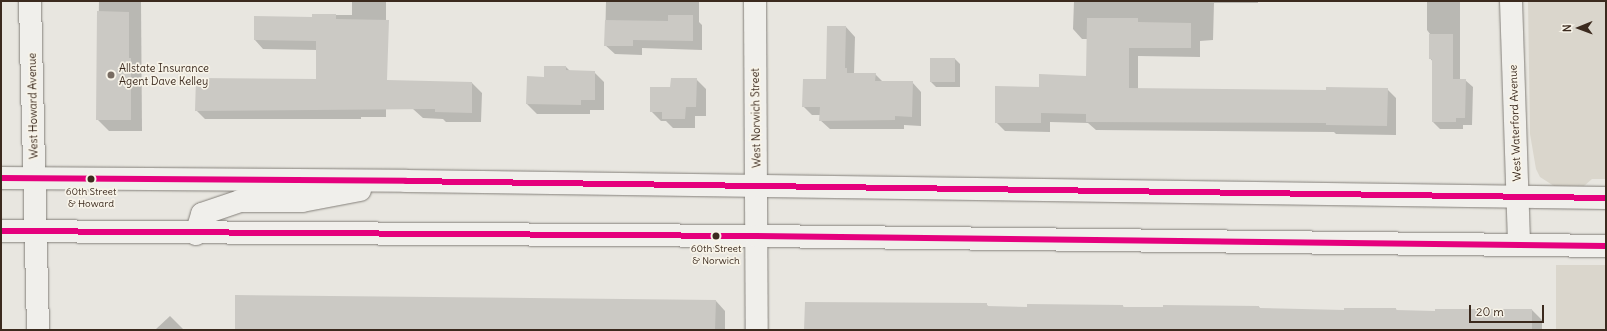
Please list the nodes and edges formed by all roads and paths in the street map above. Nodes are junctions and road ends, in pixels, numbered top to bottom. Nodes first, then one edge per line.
1 (30, 1) edge
2 (755, 1) edge
3 (1511, 1) edge
4 (1, 178) edge
5 (34, 178) junction
6 (406, 181) junction
7 (757, 186) junction
8 (1518, 197) junction
9 (1606, 198) edge
10 (1, 232) edge
11 (36, 232) junction
12 (196, 234) junction
13 (756, 236) junction
14 (1519, 246) junction
15 (1606, 246) edge
16 (38, 330) edge
17 (757, 330) edge

1 - 5 main road, West Howard Avenue
2 - 7 main road, West Norwich Street
3 - 8 main road, West Waterford Avenue
4 - 5 main road
5 - 6 main road
5 - 11 main road, West Howard Avenue
6 - 7 main road
6 - 12 main road
7 - 8 main road
7 - 13 main road, West Norwich Street
8 - 9 main road
8 - 14 main road, West Waterford Avenue
10 - 11 main road
11 - 12 main road
11 - 16 main road, West Howard Avenue
12 - 13 main road
13 - 14 main road
13 - 17 main road, West Norwich Street
14 - 15 main road

